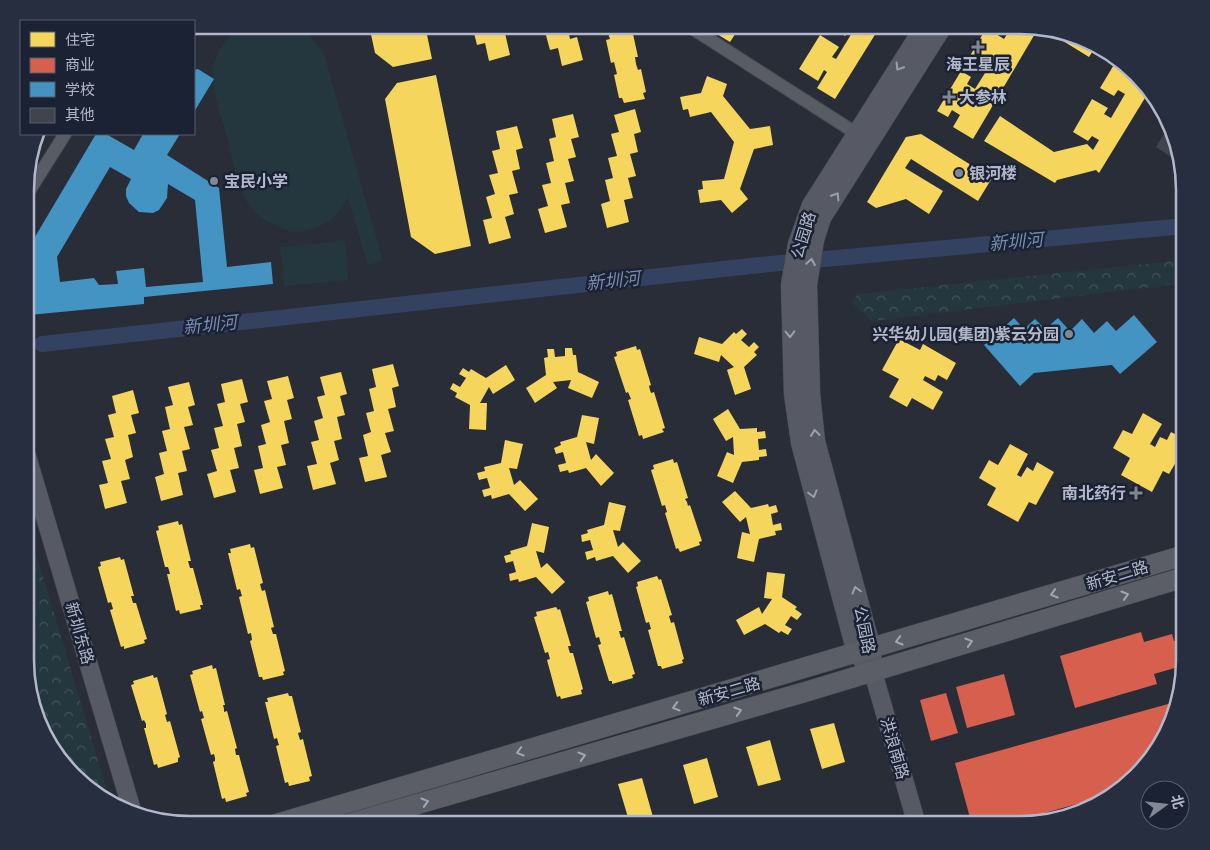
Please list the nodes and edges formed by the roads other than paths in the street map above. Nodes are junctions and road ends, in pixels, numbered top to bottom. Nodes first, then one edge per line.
1 (701, 34) edge
2 (919, 34) edge
3 (938, 34) edge
4 (64, 135) edge
5 (863, 138) junction
6 (34, 183) edge
7 (799, 285) junction
8 (34, 480) edge
9 (1176, 558) edge
10 (1176, 580) edge
11 (864, 651) junction
12 (872, 672) junction
13 (130, 804) edge
14 (304, 816) edge
15 (376, 816) edge
16 (913, 816) edge

1 - 5 street
2 -> 5 main road, 公园路
3 - 5 main road, 公园路
4 - 6 street
7 -> 5 main road, 公园路
5 - 7 main road, 公园路
7 - 11 main road, 公园路
8 - 13 main road, 新圳东路
9 -> 11 main road, 新安二路
12 -> 10 main road, 新安二路
11 - 12 main road, 公园路
11 -> 14 main road, 新安二路
15 -> 12 main road, 新安二路
12 - 16 main road, 洪浪南路

